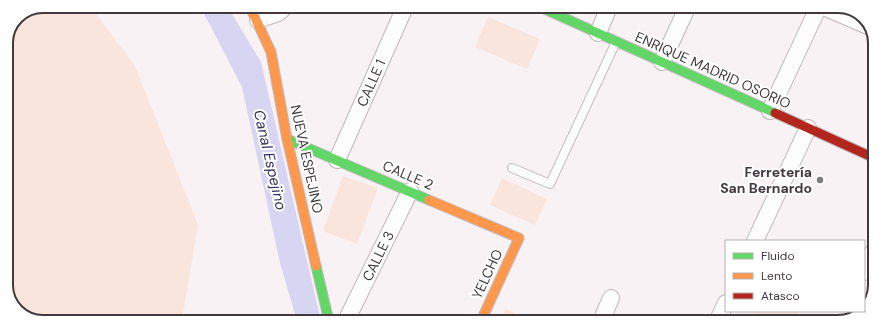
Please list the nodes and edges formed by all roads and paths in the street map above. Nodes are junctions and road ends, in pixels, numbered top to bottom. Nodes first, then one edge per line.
1 (254, 13) edge
2 (278, 13) edge
3 (402, 13) edge
4 (553, 13) edge
5 (606, 13) edge
6 (685, 13) edge
7 (816, 13) edge
8 (838, 13) edge
9 (860, 23) edge
10 (598, 33) junction
11 (616, 42) junction
12 (662, 62) junction
13 (770, 111) junction
14 (808, 128) junction
15 (287, 138) junction
16 (868, 155) edge
17 (336, 160) junction
18 (512, 168) dead end
19 (410, 191) junction
20 (519, 238) joint
21 (755, 240) edge
22 (611, 298) dead end
23 (725, 304) edge
24 (328, 315) edge
25 (349, 315) edge
26 (484, 315) edge
27 (604, 315) edge
28 (720, 315) edge

1 - 2 street
1 - 15 street, NUEVA ESPEJINO
3 - 17 street, CALLE 1
4 - 10 street, ENRIQUE MADRID OSORIO
5 - 10 street
6 - 12 street
7 - 13 street
8 - 9 street
10 - 11 street, ENRIQUE MADRID OSORIO
11 - 12 street, ENRIQUE MADRID OSORIO
11 - 18 lane
12 - 13 street, ENRIQUE MADRID OSORIO
13 - 14 street, ENRIQUE MADRID OSORIO
14 - 16 street, ENRIQUE MADRID OSORIO
14 - 21 street
15 - 17 street, CALLE 2
15 - 24 street, NUEVA ESPEJINO
17 - 19 street, CALLE 2
19 - 20 street, CALLE 2
19 - 25 street, CALLE 3
20 - 26 street, YELCHO
22 - 27 street
23 - 28 street

